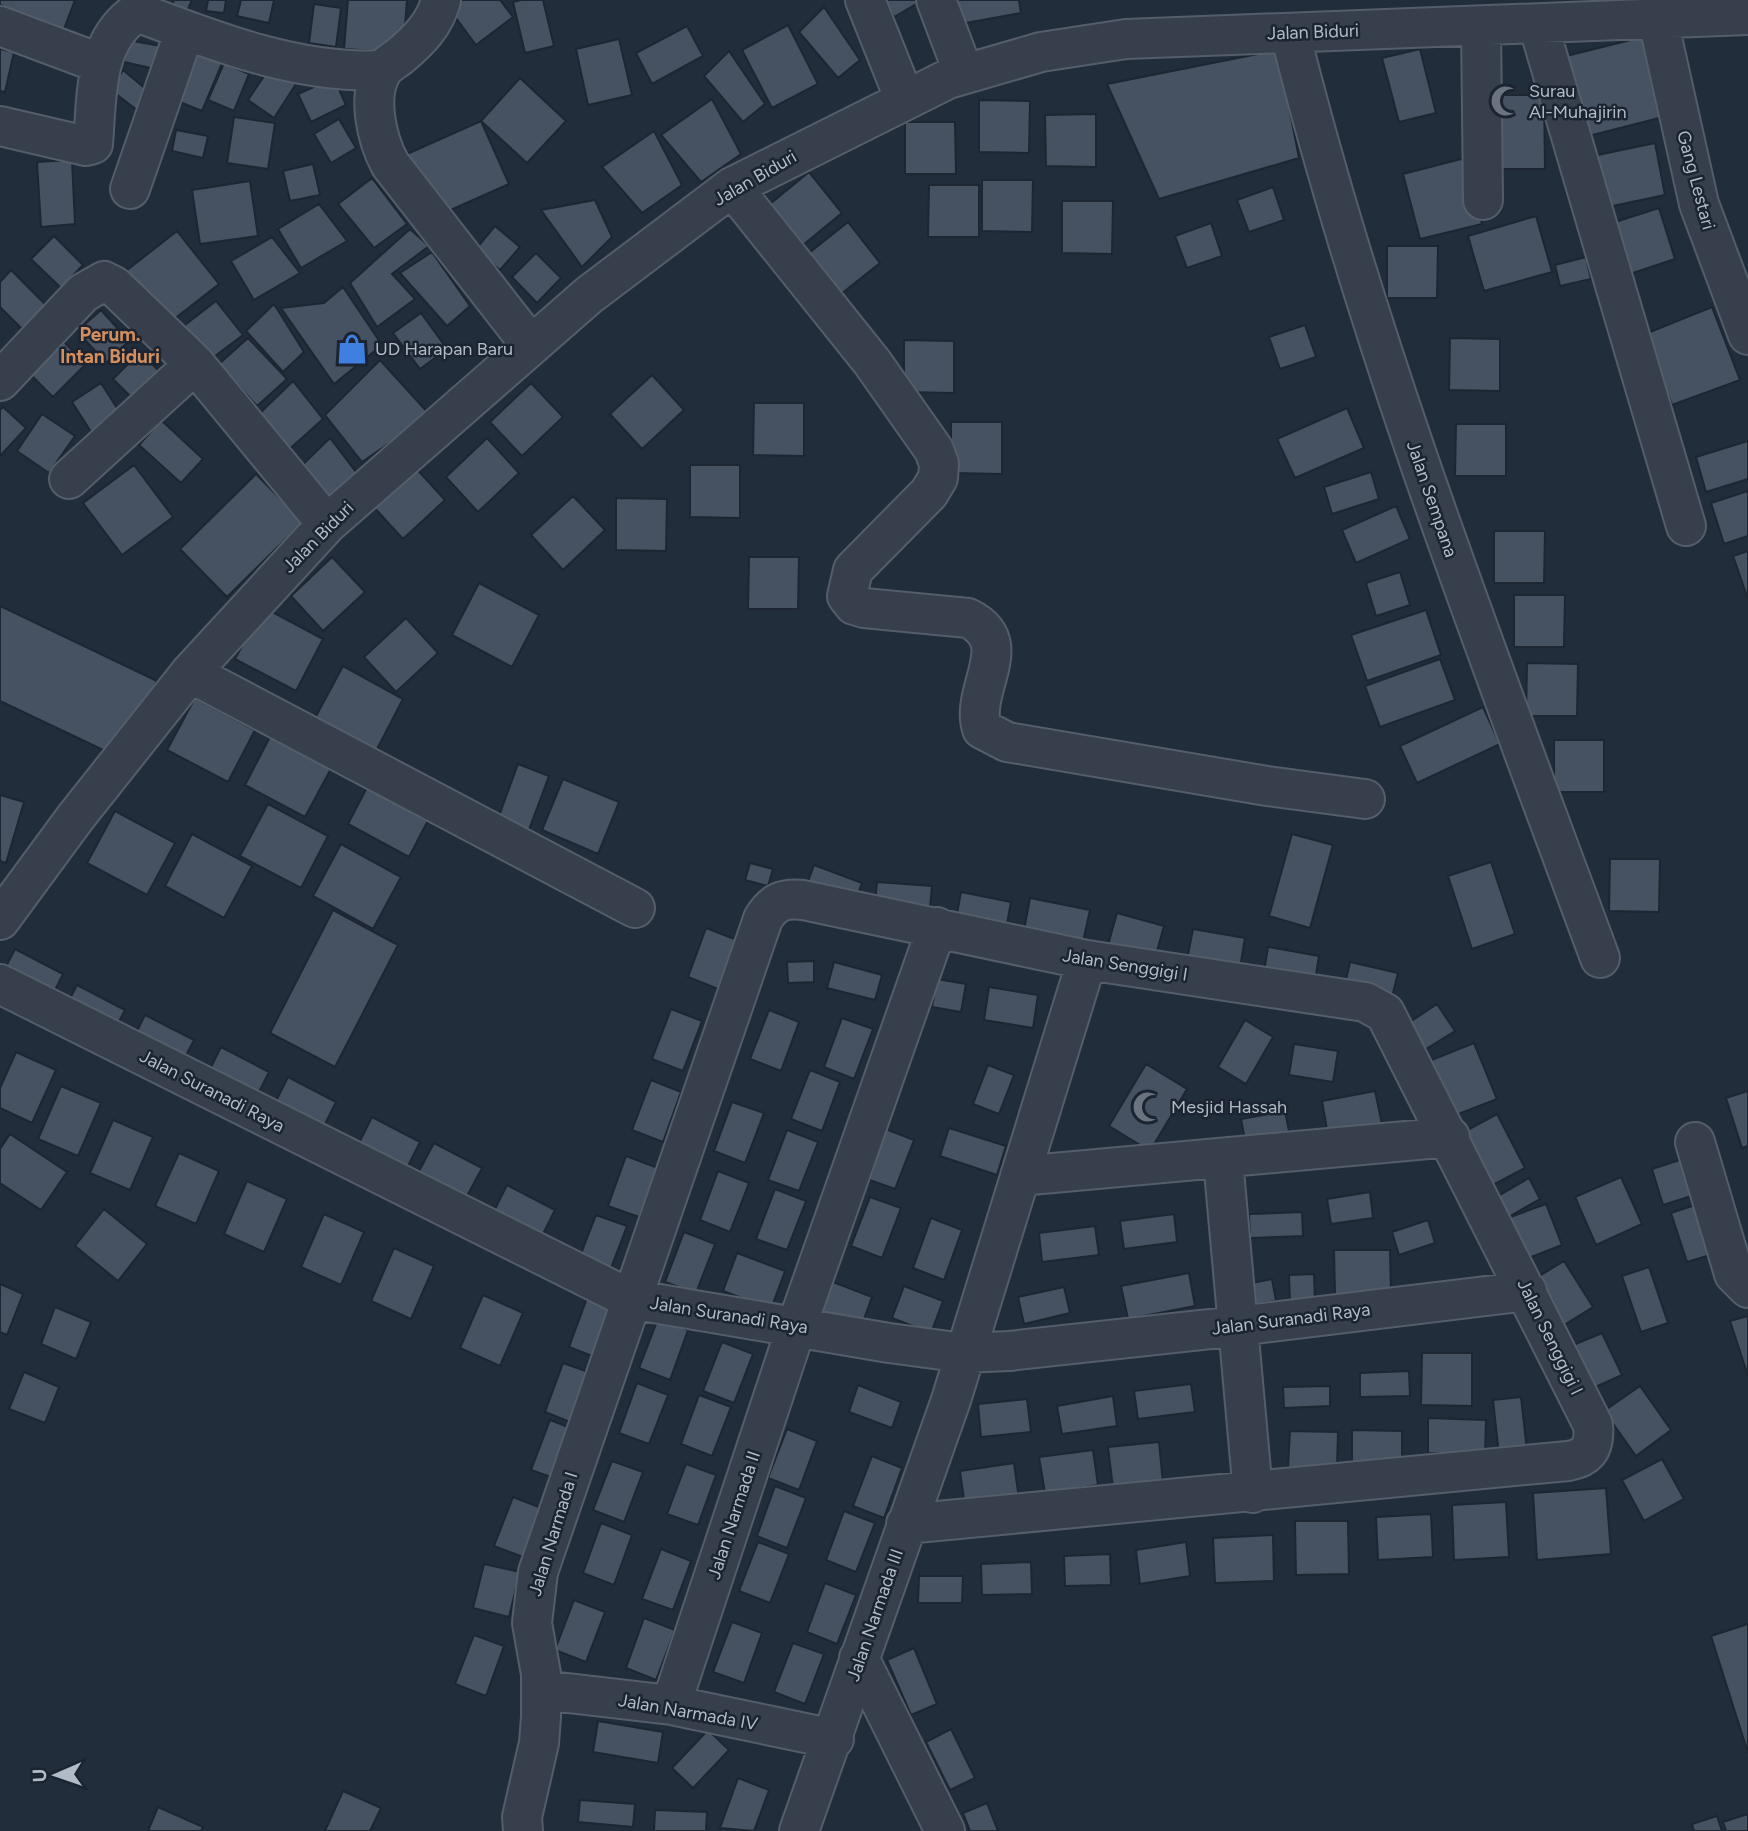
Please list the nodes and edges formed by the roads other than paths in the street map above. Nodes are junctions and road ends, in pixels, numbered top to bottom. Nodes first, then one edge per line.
1 (441, 0) edge
2 (865, 0) edge
3 (936, 0) edge
4 (1613, 11) edge
5 (1748, 15) edge
6 (1658, 20) junction
7 (1538, 24) junction
8 (0, 26) edge
9 (1481, 26) junction
10 (185, 30) junction
11 (1290, 33) junction
12 (99, 64) junction
13 (383, 70) junction
14 (964, 74) junction
15 (905, 100) junction
16 (0, 125) edge
17 (732, 187) junction
18 (130, 189) dead end
19 (1483, 200) dead end
20 (1748, 335) edge
21 (530, 344) junction
22 (195, 365) junction
23 (0, 381) edge
24 (69, 479) dead end
25 (327, 524) junction
26 (1686, 526) dead end
27 (190, 673) junction
28 (1365, 799) dead end
29 (635, 908) dead end
30 (0, 919) edge
31 (937, 927) junction
32 (1600, 958) dead end
33 (1087, 960) junction
34 (0, 984) edge
35 (1450, 1137) junction
36 (1695, 1142) dead end
37 (1223, 1160) junction
38 (1020, 1176) junction
39 (1748, 1288) edge
40 (1527, 1291) junction
41 (630, 1299) junction
42 (797, 1325) junction
43 (1238, 1326) junction
44 (964, 1353) junction
45 (1253, 1493) junction
46 (906, 1524) junction
47 (859, 1658) junction
48 (542, 1690) junction
49 (671, 1705) junction
50 (834, 1739) junction
51 (523, 1824) edge
52 (799, 1831) edge
53 (945, 1831) edge

1 - 13 street
2 - 15 street
3 - 14 street
4 - 6 street, Jalan Biduri
4 - 7 street, Jalan Biduri
5 - 6 street, Jalan Biduri
6 - 20 street, Gang Lestari
7 - 9 street, Jalan Biduri
7 - 26 street
8 - 12 street
9 - 11 street, Jalan Biduri
9 - 19 street
10 - 12 street
10 - 13 street
10 - 18 street
11 - 14 street, Jalan Biduri
11 - 32 street, Jalan Sempana
12 - 16 street
13 - 21 street
14 - 15 street, Jalan Biduri
15 - 17 street, Jalan Biduri
17 - 21 street, Jalan Biduri
17 - 28 street
21 - 25 street, Jalan Biduri
22 - 23 street
22 - 24 street
22 - 25 street
25 - 27 street, Jalan Biduri
27 - 29 street
27 - 30 street, Jalan Biduri
31 - 33 street, Jalan Senggigi I
31 - 41 street, Jalan Senggigi I
31 - 42 street, Jalan Narmada II
33 - 35 street, Jalan Senggigi I
33 - 38 street, Jalan Narmada III
34 - 41 street, Jalan Suranadi Raya
35 - 37 street
35 - 40 street, Jalan Senggigi I
36 - 39 street
37 - 38 street
37 - 43 street
38 - 44 street, Jalan Narmada III
40 - 43 street, Jalan Suranadi Raya
40 - 45 street, Jalan Senggigi I
41 - 42 street, Jalan Suranadi Raya
41 - 48 street, Jalan Narmada I
42 - 44 street, Jalan Suranadi Raya
42 - 49 street, Jalan Narmada II
43 - 44 street, Jalan Suranadi Raya
43 - 45 street
44 - 46 street, Jalan Narmada III
45 - 46 street
46 - 47 street, Jalan Narmada III
47 - 50 street, Jalan Narmada III
47 - 53 street
48 - 49 street, Jalan Narmada IV
48 - 51 street, Jalan Narmada I
49 - 50 street, Jalan Narmada IV
50 - 52 street, Jalan Narmada III

